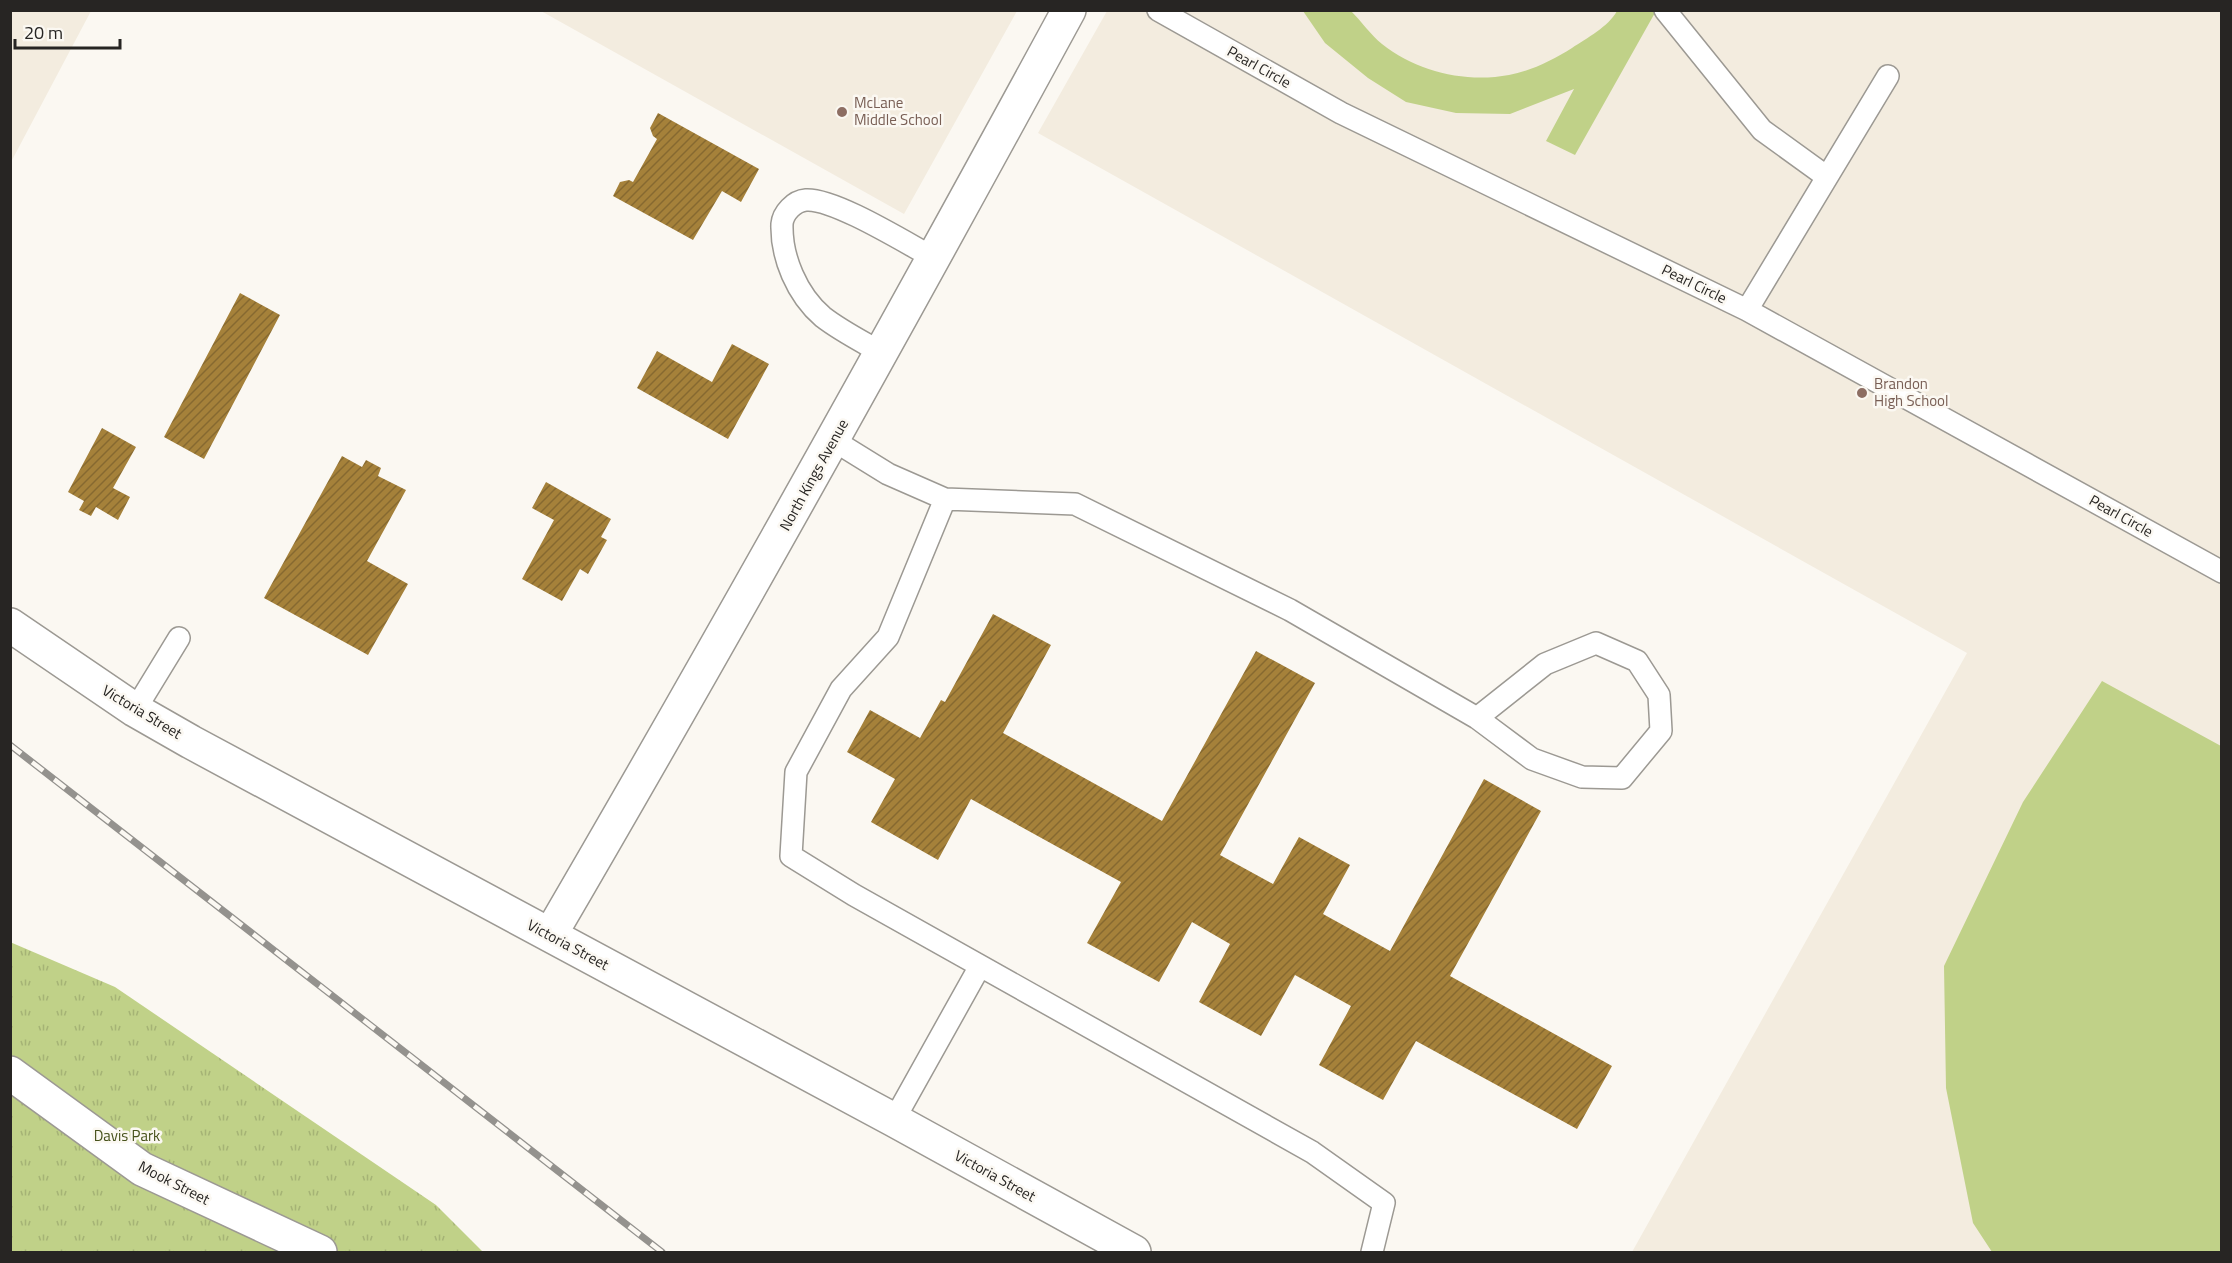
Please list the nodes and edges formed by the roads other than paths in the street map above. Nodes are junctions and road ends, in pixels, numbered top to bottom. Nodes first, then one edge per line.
1 (1069, 10) edge
2 (1158, 10) edge
3 (1665, 10) edge
4 (1888, 76) dead end
5 (1827, 177) junction
6 (934, 258) junction
7 (1747, 310) junction
8 (882, 353) junction
9 (833, 440) junction
10 (945, 499) junction
11 (2222, 572) edge
12 (10, 625) edge
13 (179, 638) dead end
14 (135, 710) junction
15 (1476, 718) junction
16 (550, 935) junction
17 (980, 966) junction
18 (10, 1073) edge
19 (894, 1120) junction
20 (320, 1252) edge
21 (1134, 1252) edge
22 (1372, 1252) edge

1 - 6 street, North Kings Avenue
2 - 7 lane, Pearl Circle
3 - 5 lane
4 - 5 lane
5 - 7 lane
6 - 8 street, North Kings Avenue
6 - 8 lane
7 - 11 lane, Pearl Circle
8 - 9 street, North Kings Avenue
9 - 10 lane
9 - 16 street, North Kings Avenue
10 - 15 lane
10 - 17 lane
12 - 14 street, Victoria Street
13 - 14 lane
14 - 16 street, Victoria Street
15 - 15 lane
16 - 19 street, Victoria Street
17 - 19 lane
17 - 22 lane
18 - 20 street, Mook Street
19 - 21 street, Victoria Street

